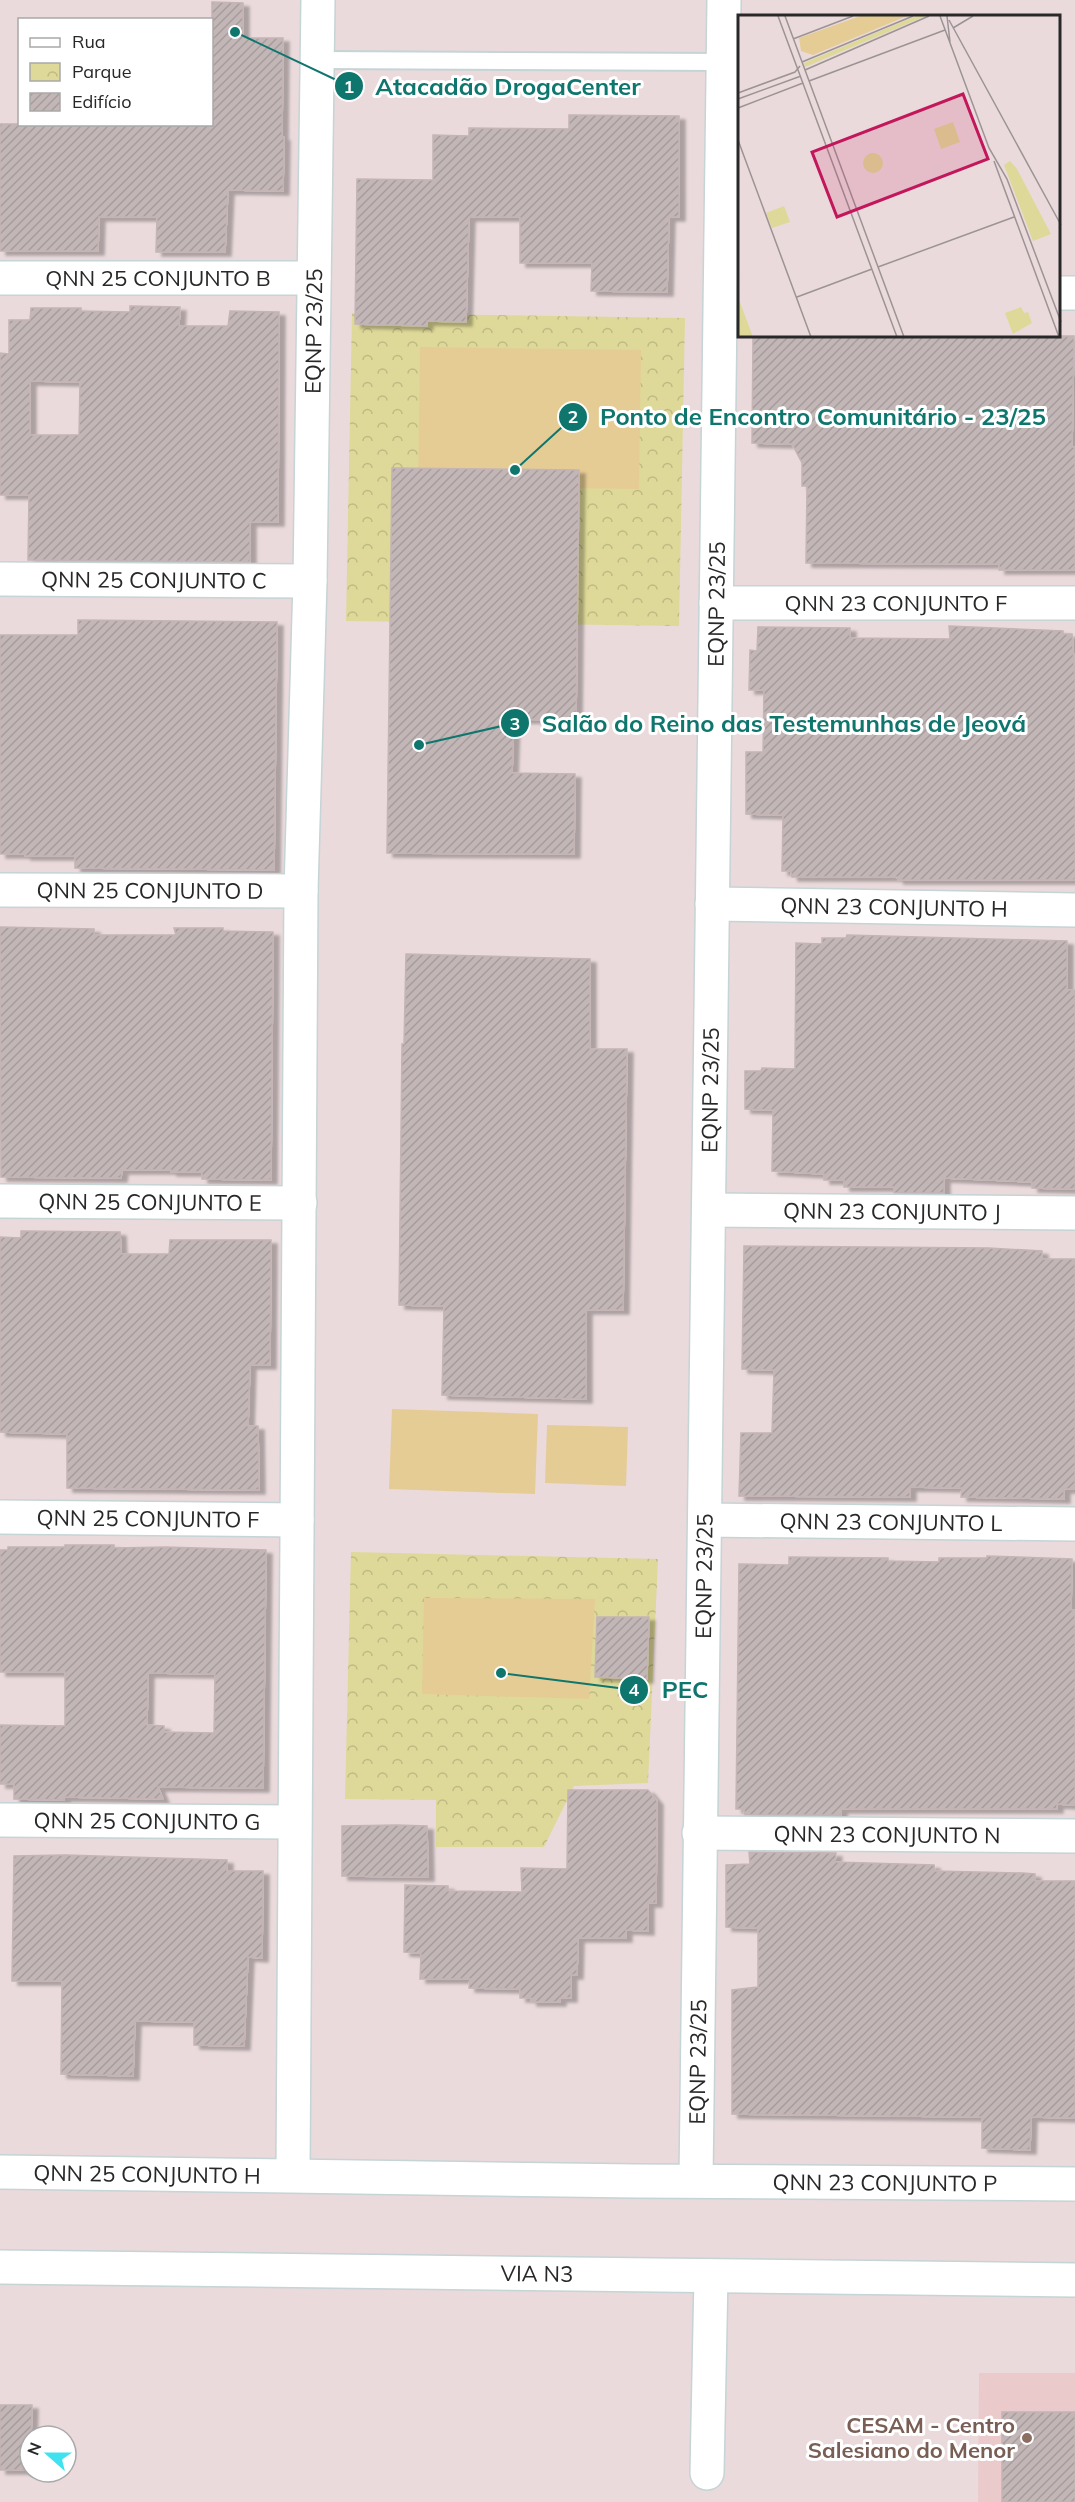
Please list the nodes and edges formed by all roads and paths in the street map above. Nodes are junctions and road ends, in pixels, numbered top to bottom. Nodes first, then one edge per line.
1 (318, 0) edge
2 (724, 0) edge
3 (319, 60) junction
4 (723, 62) junction
5 (0, 278) edge
6 (314, 278) junction
7 (730, 292) edge
8 (0, 579) edge
9 (310, 581) junction
10 (716, 603) junction
11 (1075, 603) edge
12 (0, 890) edge
13 (301, 891) junction
14 (712, 904) junction
15 (1075, 910) edge
16 (0, 1201) edge
17 (300, 1203) junction
18 (709, 1210) junction
19 (1075, 1213) edge
20 (0, 1517) edge
21 (297, 1520) junction
22 (705, 1520) junction
23 (1075, 1524) edge
24 (0, 1820) edge
25 (294, 1822) junction
26 (699, 1833) junction
27 (1075, 1836) edge
28 (0, 2172) edge
29 (293, 2175) junction
30 (696, 2180) junction
31 (1075, 2184) edge
32 (1075, 2266) edge
33 (0, 2267) edge
34 (711, 2276) junction
35 (1000, 2279) junction
36 (1075, 2280) edge
37 (707, 2473) dead end

1 - 3 street, EQNP 23/25
2 - 4 street, EQNP 23/25
3 - 4 lane
3 - 6 street, EQNP 23/25
4 - 7 street, EQNP 23/25
5 - 6 street, QNN 25 CONJUNTO B
6 - 9 street, EQNP 23/25
7 - 10 street, EQNP 23/25
8 - 9 street, QNN 25 CONJUNTO C
9 - 13 street, EQNP 23/25
10 - 11 street, QNN 23 CONJUNTO F
10 - 14 street, EQNP 23/25
12 - 13 street, QNN 25 CONJUNTO D
13 - 17 street, EQNP 23/25
14 - 15 street, QNN 23 CONJUNTO H
14 - 18 street, EQNP 23/25
16 - 17 street, QNN 25 CONJUNTO E
17 - 21 street, EQNP 23/25
18 - 19 street, QNN 23 CONJUNTO J
18 - 22 street, EQNP 23/25
20 - 21 street, QNN 25 CONJUNTO F
21 - 25 street, EQNP 23/25
22 - 23 street, QNN 23 CONJUNTO L
22 - 26 street, EQNP 23/25
24 - 25 street, QNN 25 CONJUNTO G
25 - 29 street, EQNP 23/25
26 - 27 street, QNN 23 CONJUNTO N
26 - 30 street, EQNP 23/25
28 - 29 street, QNN 25 CONJUNTO H
29 - 30 street
30 - 31 street, QNN 23 CONJUNTO P
32 - 35 street
33 - 34 street, VIA N3
34 - 35 street, VIA N3
34 - 37 street
35 - 36 street, VIA N3

